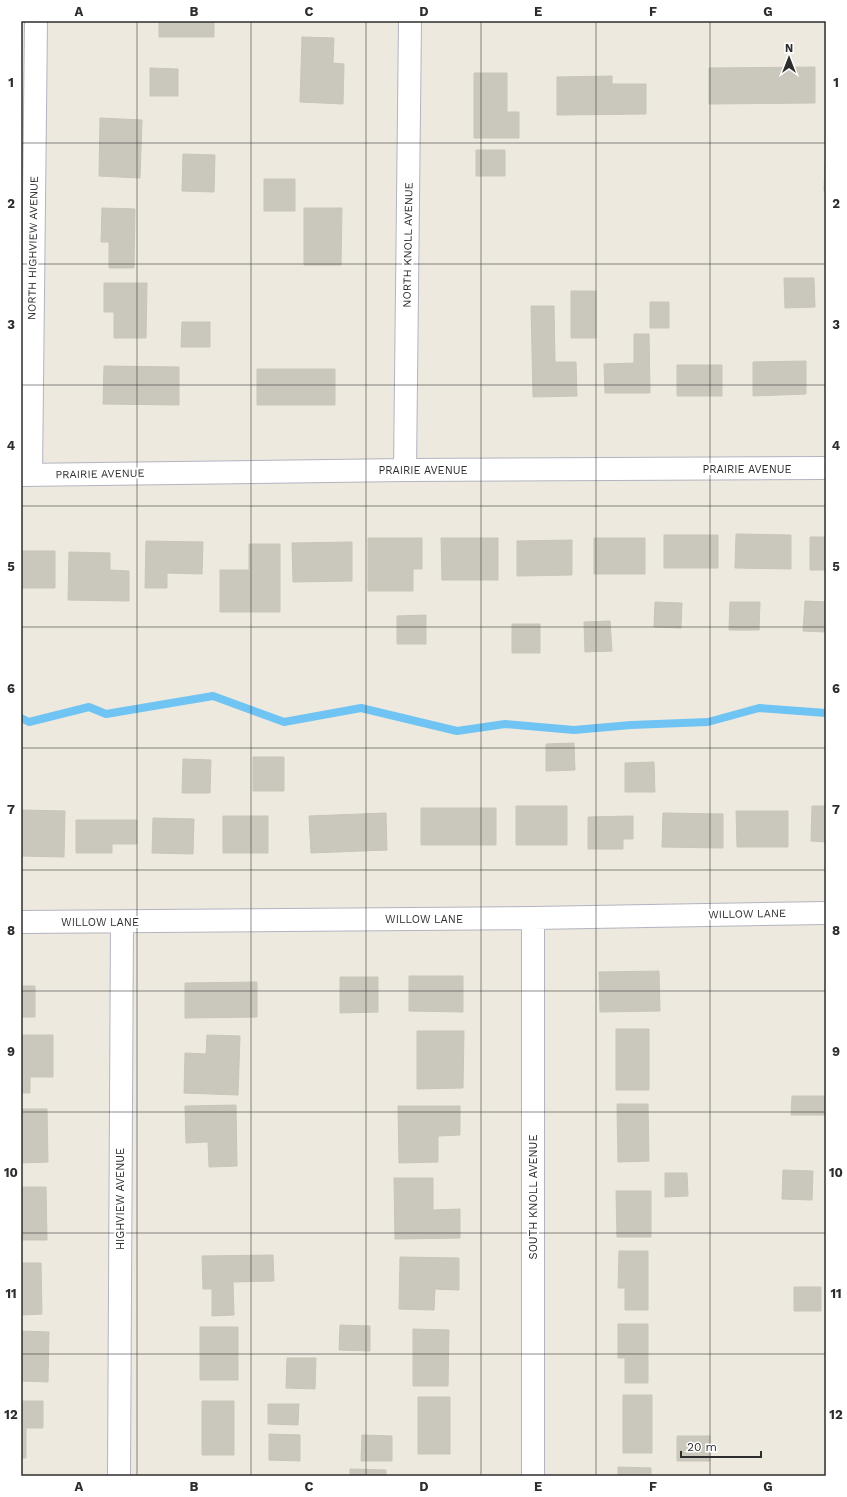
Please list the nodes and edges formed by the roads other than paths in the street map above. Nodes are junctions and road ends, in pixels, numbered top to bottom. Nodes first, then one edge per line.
1 (36, 21) edge
2 (410, 21) edge
3 (826, 468) edge
4 (405, 470) junction
5 (26, 475) edge
6 (826, 913) edge
7 (533, 918) junction
8 (21, 922) edge
9 (122, 922) junction
10 (119, 1476) edge
11 (532, 1476) edge

1 - 5 street, NORTH HIGHVIEW AVENUE
2 - 4 street, NORTH KNOLL AVENUE
3 - 4 street, PRAIRIE AVENUE
4 - 5 street, PRAIRIE AVENUE
6 - 7 street, WILLOW LANE
7 - 9 street, WILLOW LANE
7 - 11 street, SOUTH KNOLL AVENUE
8 - 9 street, WILLOW LANE
9 - 10 street, HIGHVIEW AVENUE

